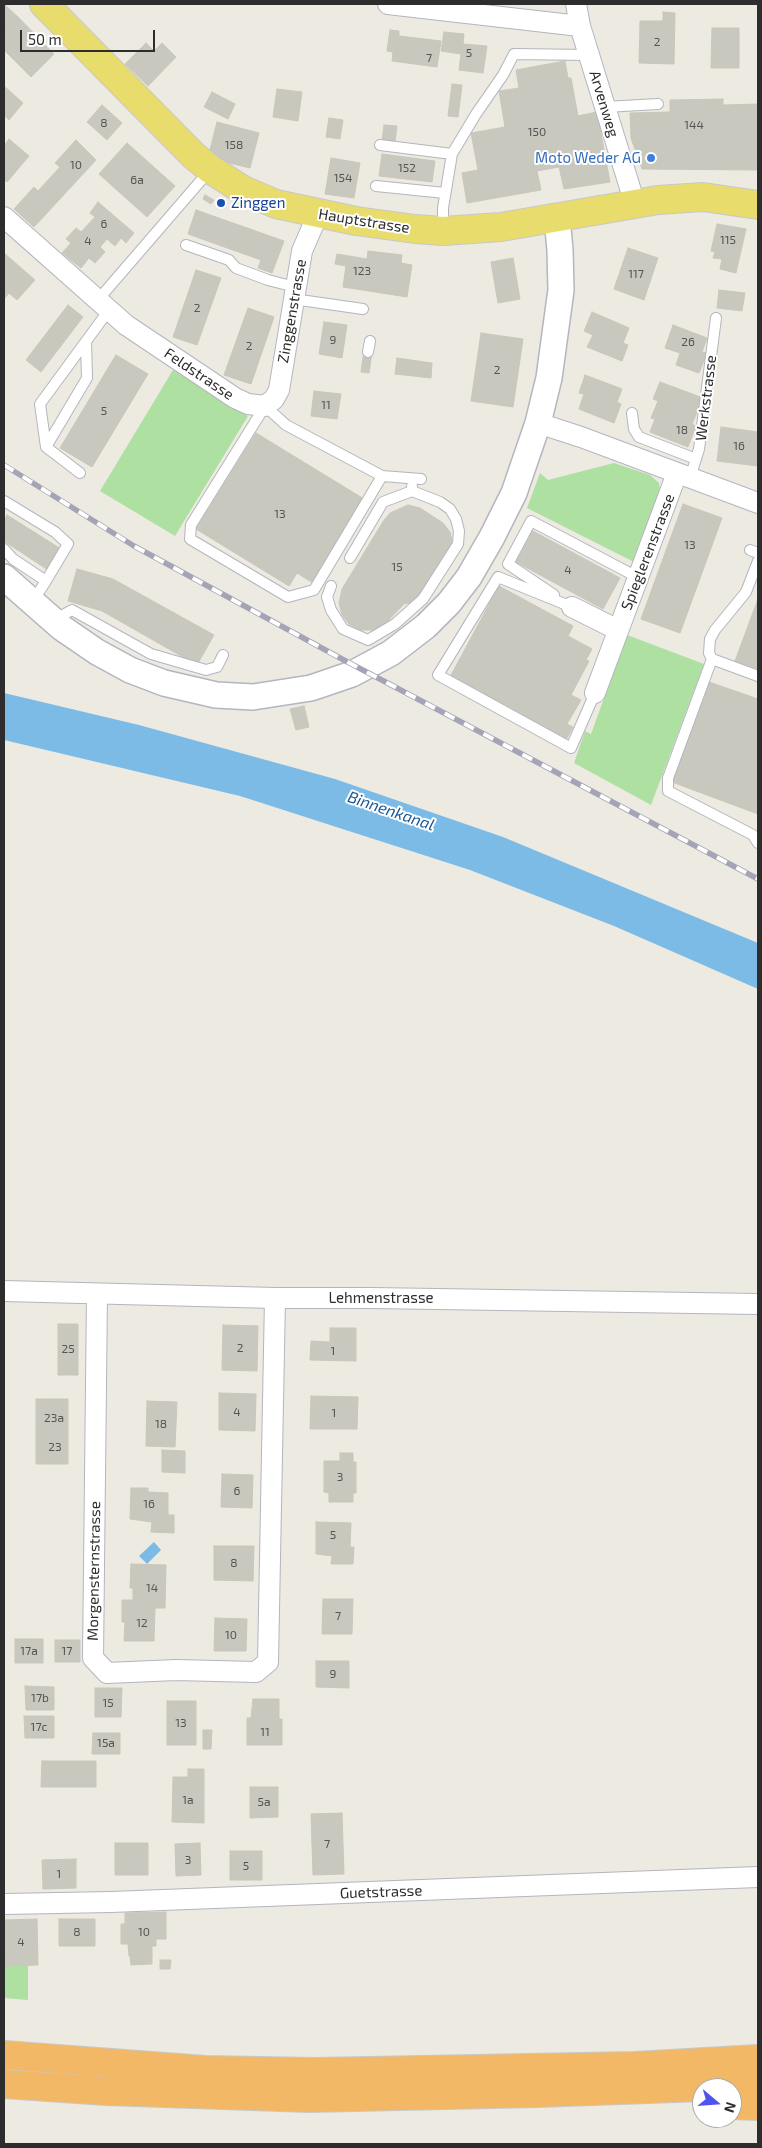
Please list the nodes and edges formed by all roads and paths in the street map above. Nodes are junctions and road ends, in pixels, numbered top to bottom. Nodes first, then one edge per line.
1 (44, 4) edge
2 (388, 4) edge
3 (576, 4) edge
4 (580, 26) junction
5 (589, 55) junction
6 (658, 104) dead end
7 (605, 107) junction
8 (380, 145) dead end
9 (452, 154) junction
10 (210, 169) junction
11 (376, 186) dead end
12 (445, 193) junction
13 (633, 205) junction
14 (758, 205) edge
15 (318, 214) junction
16 (557, 216) junction
17 (4, 217) edge
18 (443, 231) junction
19 (186, 245) dead end
20 (294, 293) junction
21 (103, 305) junction
22 (363, 309) dead end
23 (716, 318) dead end
24 (86, 341) junction
25 (265, 406) junction
26 (632, 413) dead end
27 (538, 423) junction
28 (46, 447) junction
29 (688, 470) junction
30 (80, 473) dead end
31 (382, 476) junction
32 (412, 491) junction
33 (4, 501) edge
34 (758, 503) edge
35 (4, 549) edge
36 (350, 558) dead end
37 (758, 561) edge
38 (4, 577) edge
39 (638, 578) junction
40 (46, 581) junction
41 (331, 586) dead end
42 (32, 603) junction
43 (572, 607) junction
44 (53, 621) junction
45 (618, 630) junction
46 (223, 655) dead end
47 (712, 659) junction
48 (758, 676) edge
49 (595, 693) joint
50 (758, 843) edge
51 (4, 1291) edge
52 (97, 1294) junction
53 (275, 1298) junction
54 (758, 1304) edge
55 (758, 1877) edge
56 (4, 1904) edge
57 (4, 2056) edge
58 (758, 2059) edge
59 (4, 2084) edge
60 (758, 2085) edge
61 (538, 2093) junction
62 (692, 2104) edge
63 (742, 2105) edge
64 (758, 2106) edge

1 - 10 main road, Hauptstrasse
2 - 4 street
3 - 4 street, Arvenweg
4 - 5 street, Arvenweg
5 - 7 street, Arvenweg
5 - 9 lane
6 - 7 lane
7 - 13 street, Arvenweg
8 - 9 lane
9 - 12 lane
10 - 15 main road, Hauptstrasse
10 - 21 lane
11 - 12 lane
12 - 18 lane
13 - 14 main road, Hauptstrasse
13 - 16 main road, Hauptstrasse
15 - 18 main road, Hauptstrasse
15 - 20 street, Zinggenstrasse
16 - 18 main road, Hauptstrasse
16 - 27 street
17 - 21 street, Feldstrasse
19 - 20 lane
20 - 22 lane
20 - 25 street, Zinggenstrasse
21 - 24 lane
21 - 25 street, Feldstrasse
23 - 29 lane, Werkstrasse
24 - 28 lane
24 - 28 lane
25 - 31 lane
25 - 31 lane
26 - 29 lane
27 - 29 street
27 - 44 street
28 - 30 lane
29 - 34 street
29 - 39 street, Spieglerenstrasse
31 - 32 lane
32 - 36 lane
32 - 41 lane
33 - 40 lane
35 - 40 lane
37 - 47 lane
38 - 42 street
39 - 43 lane
39 - 45 street, Spieglerenstrasse
40 - 42 lane
42 - 44 street
43 - 45 street, Spieglerenstrasse
43 - 49 lane
44 - 46 lane
45 - 49 street, Spieglerenstrasse
47 - 48 lane
47 - 50 lane
51 - 52 street, Lehmenstrasse
52 - 53 street, Lehmenstrasse
52 - 53 street, Morgensternstrasse
53 - 54 street, Lehmenstrasse
55 - 56 street, Guetstrasse
57 - 58 highway
59 - 61 highway
60 - 61 highway
61 - 62 highway
63 - 64 highway

